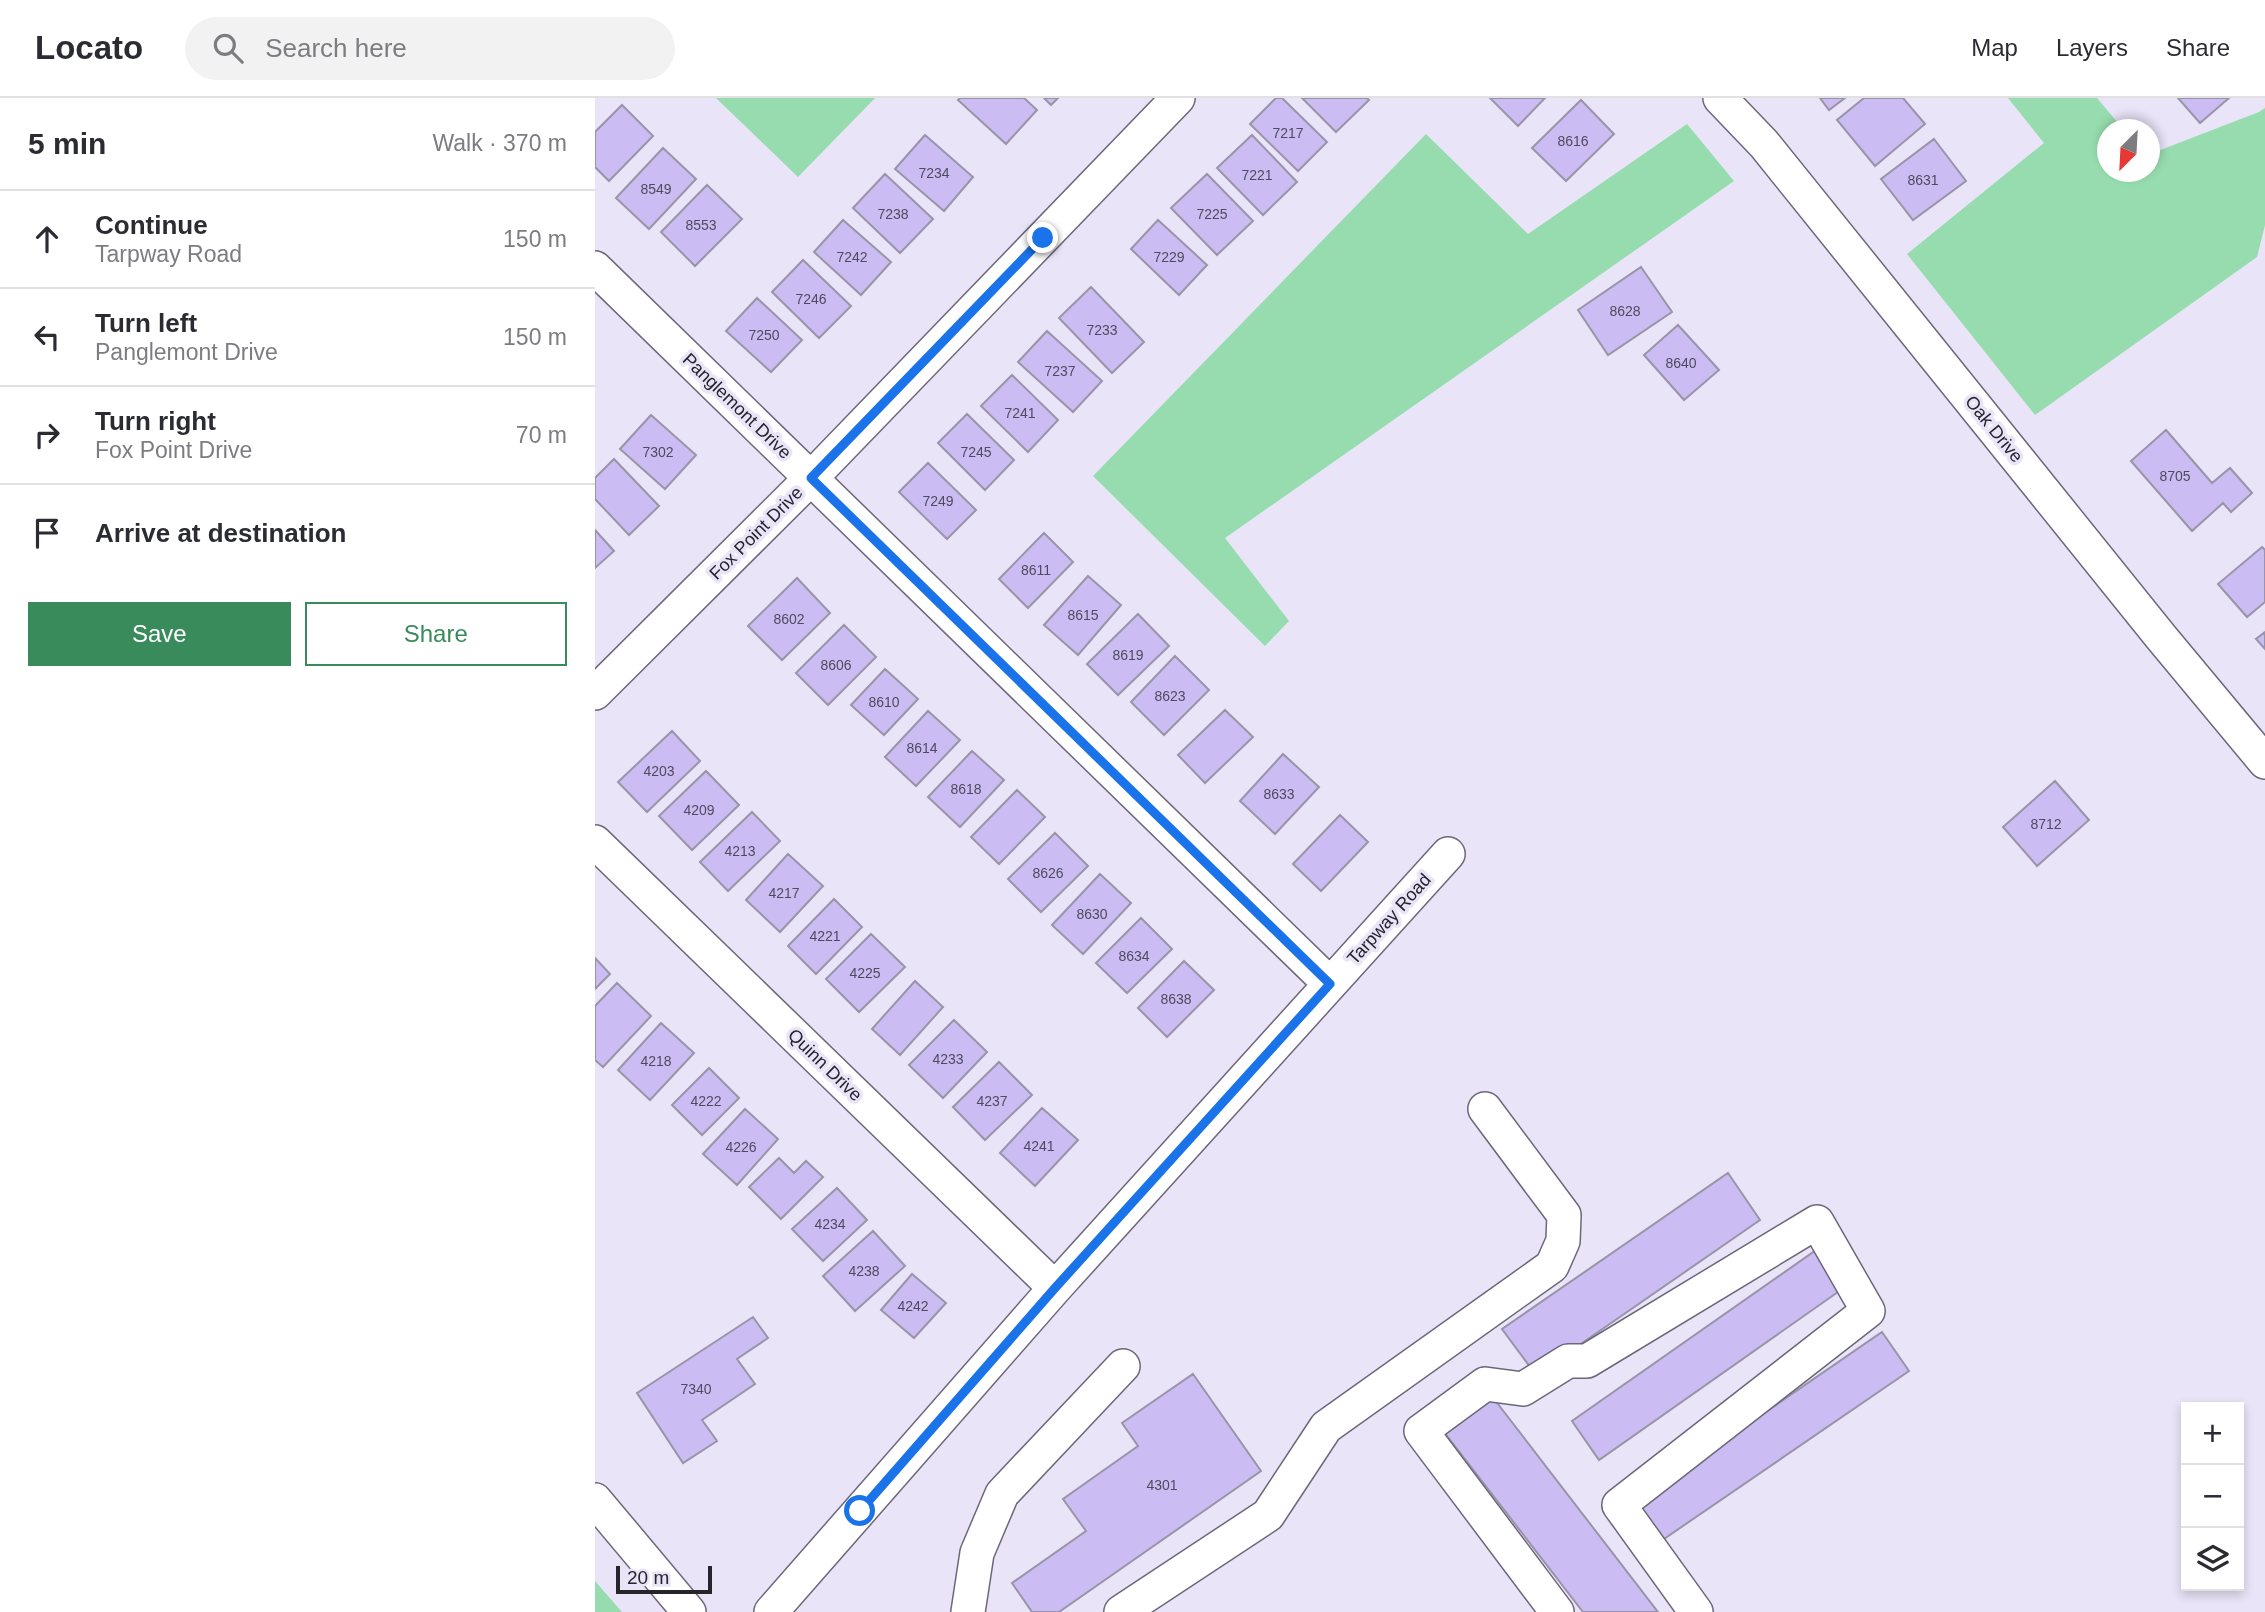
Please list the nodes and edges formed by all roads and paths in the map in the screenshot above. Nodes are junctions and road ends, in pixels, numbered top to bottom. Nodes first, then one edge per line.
1 (1178, 98) edge
2 (1720, 98) edge
3 (595, 268) edge
4 (811, 478) junction
5 (595, 694) edge
6 (2265, 762) edge
7 (595, 842) edge
8 (1448, 854) dead end
9 (1330, 984) junction
10 (1485, 1109) dead end
11 (1055, 1288) junction
12 (1123, 1366) dead end
13 (595, 1500) edge
14 (689, 1612) edge
15 (771, 1612) edge
16 (968, 1612) edge
17 (1121, 1612) edge
18 (1556, 1612) edge
19 (1696, 1612) edge

1 - 4 street, Fox Point Drive
2 - 6 street, Oak Drive
3 - 4 street, Panglemont Drive
4 - 5 street, Fox Point Drive
4 - 9 street, Panglemont Drive
7 - 11 street, Quinn Drive
8 - 9 street, Tarpway Road
9 - 11 street, Tarpway Road
10 - 17 street
11 - 15 street, Tarpway Road
12 - 16 street
13 - 14 street
18 - 19 street

